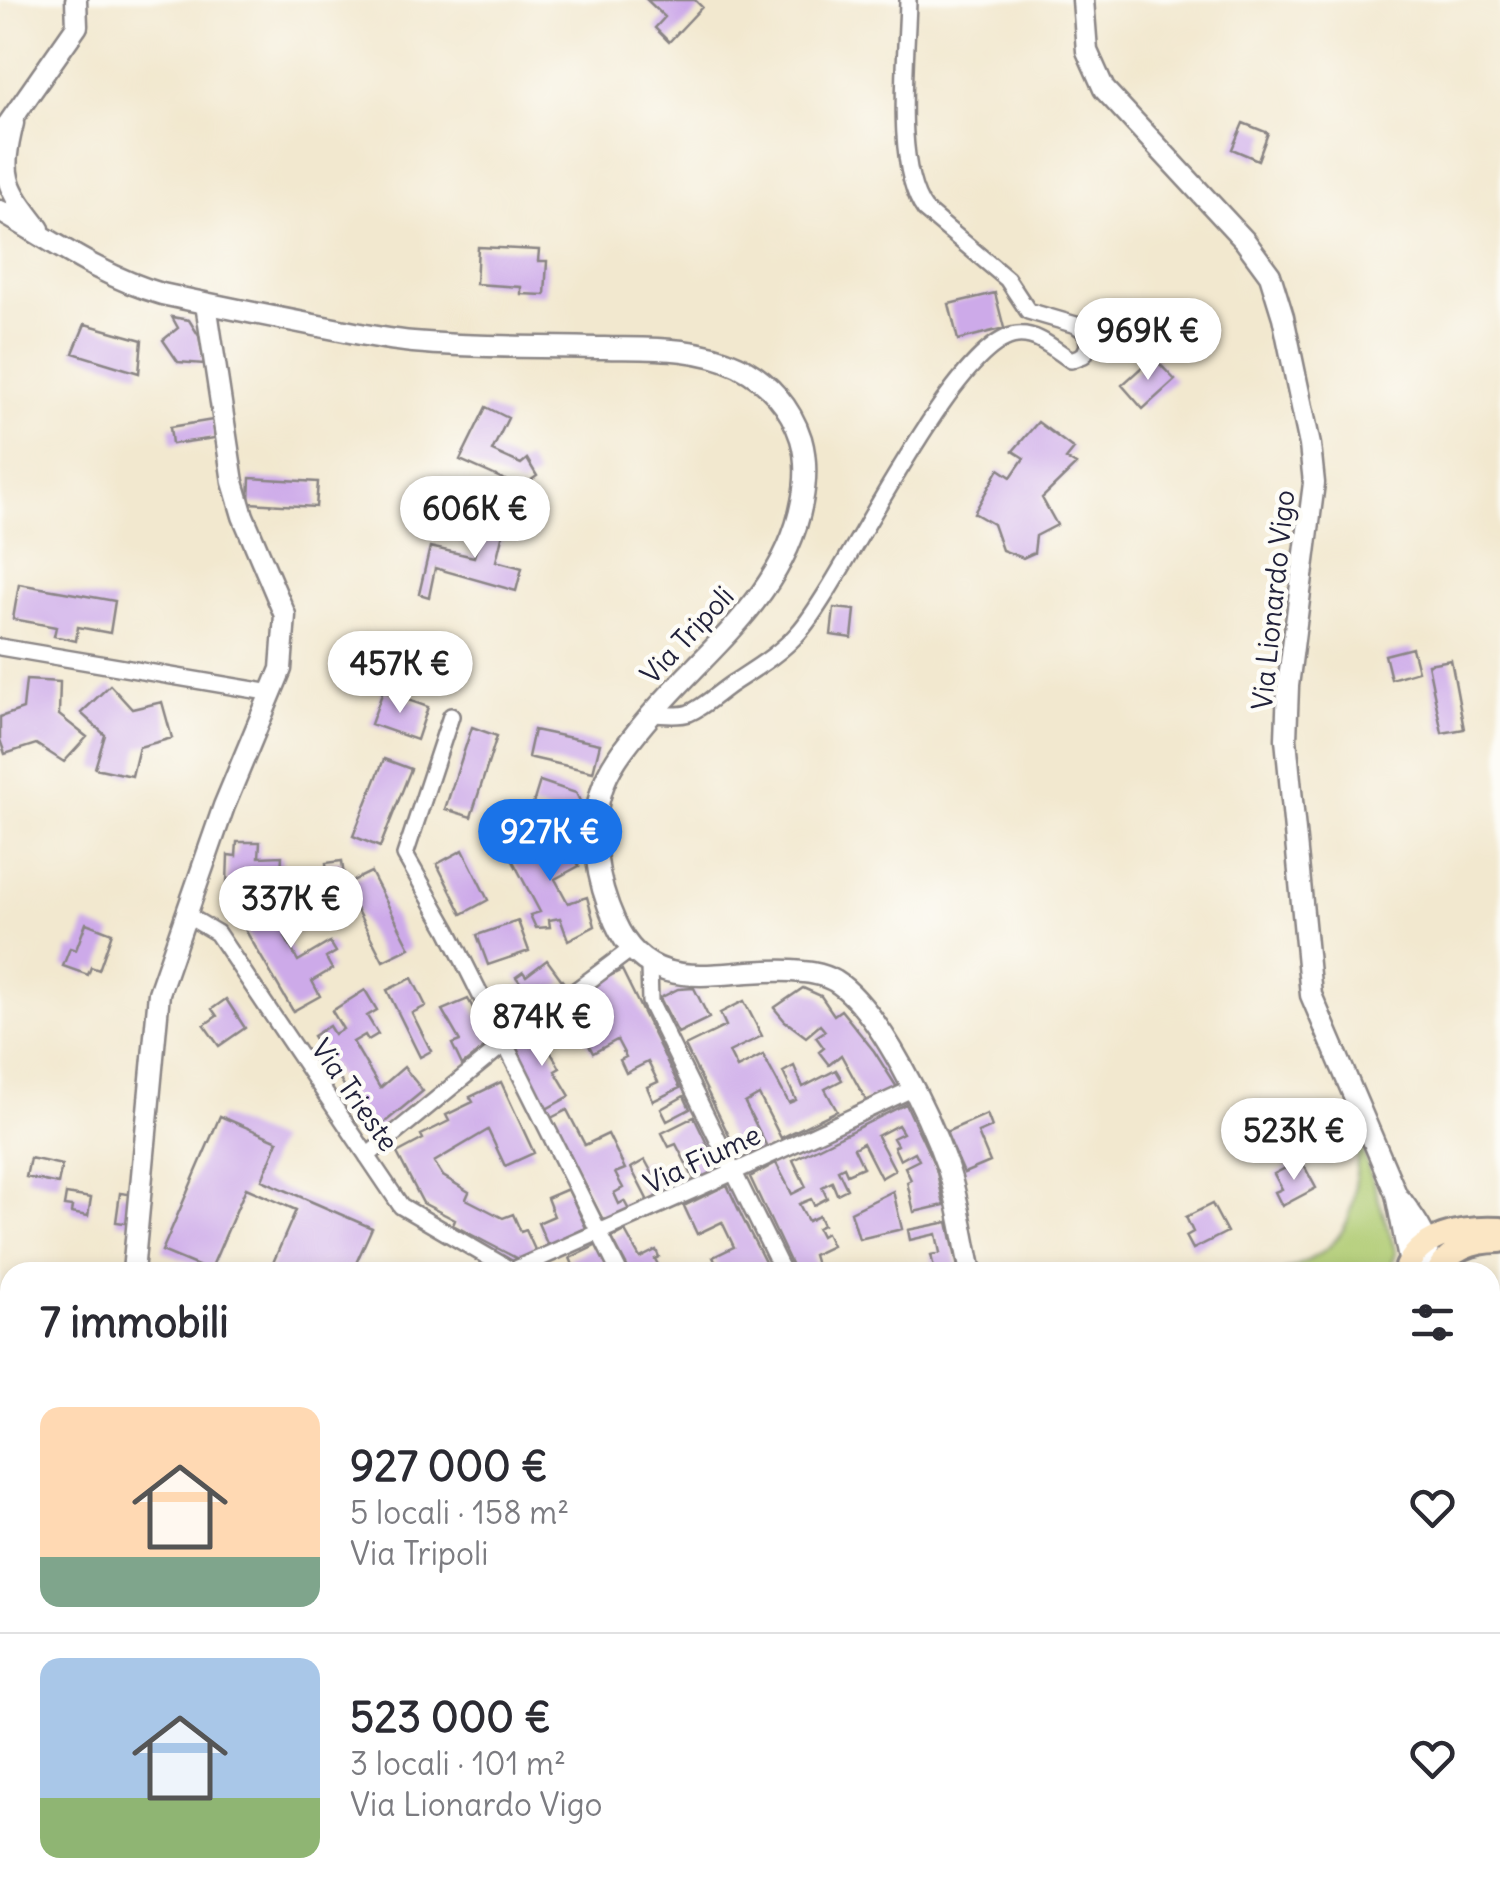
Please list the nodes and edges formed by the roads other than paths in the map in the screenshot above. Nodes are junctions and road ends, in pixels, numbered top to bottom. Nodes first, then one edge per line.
1 (76, 0) edge
2 (908, 0) edge
3 (1083, 0) edge
4 (18, 108) junction
5 (0, 136) edge
6 (3, 184) edge
7 (0, 211) edge
8 (46, 238) junction
9 (206, 304) junction
10 (0, 647) edge
11 (272, 694) junction
12 (651, 714) junction
13 (451, 716) dead end
14 (185, 914) junction
15 (630, 950) junction
16 (648, 966) junction
17 (503, 1045) junction
18 (912, 1089) junction
19 (367, 1156) junction
20 (734, 1172) junction
21 (1396, 1194) junction
22 (1500, 1229) edge
23 (599, 1233) junction
24 (1500, 1241) edge
25 (1428, 1243) junction
26 (134, 1262) edge
27 (495, 1262) edge
28 (534, 1262) edge
29 (614, 1262) edge
30 (779, 1262) edge
31 (969, 1262) edge
32 (1412, 1262) edge
33 (1417, 1262) edge
34 (1445, 1262) edge

1 - 4 street
2 - 12 street
3 - 21 street, Via Lionardo Vigo
4 - 5 street
4 - 6 street
6 - 8 street
7 - 8 street, Via Tripoli
8 - 9 street, Via Tripoli
9 - 11 street
9 - 12 street, Via Tripoli
10 - 11 street
11 - 14 street
12 - 15 street, Via Tripoli
13 - 17 street
14 - 19 street, Via Trieste
14 - 26 street
15 - 16 street, Via Tripoli
15 - 17 street
16 - 18 street
16 - 20 street
17 - 19 street
17 - 23 street
18 - 20 street, Via Fiume
18 - 31 street
19 - 27 street, Via Trieste
20 - 23 street, Via Fiume
20 - 30 street
21 - 25 street
21 - 32 street, Via Lionardo Vigo
22 - 25 main road
23 - 28 street, Via Fiume
23 - 29 street
24 - 34 main road
25 - 33 main road

